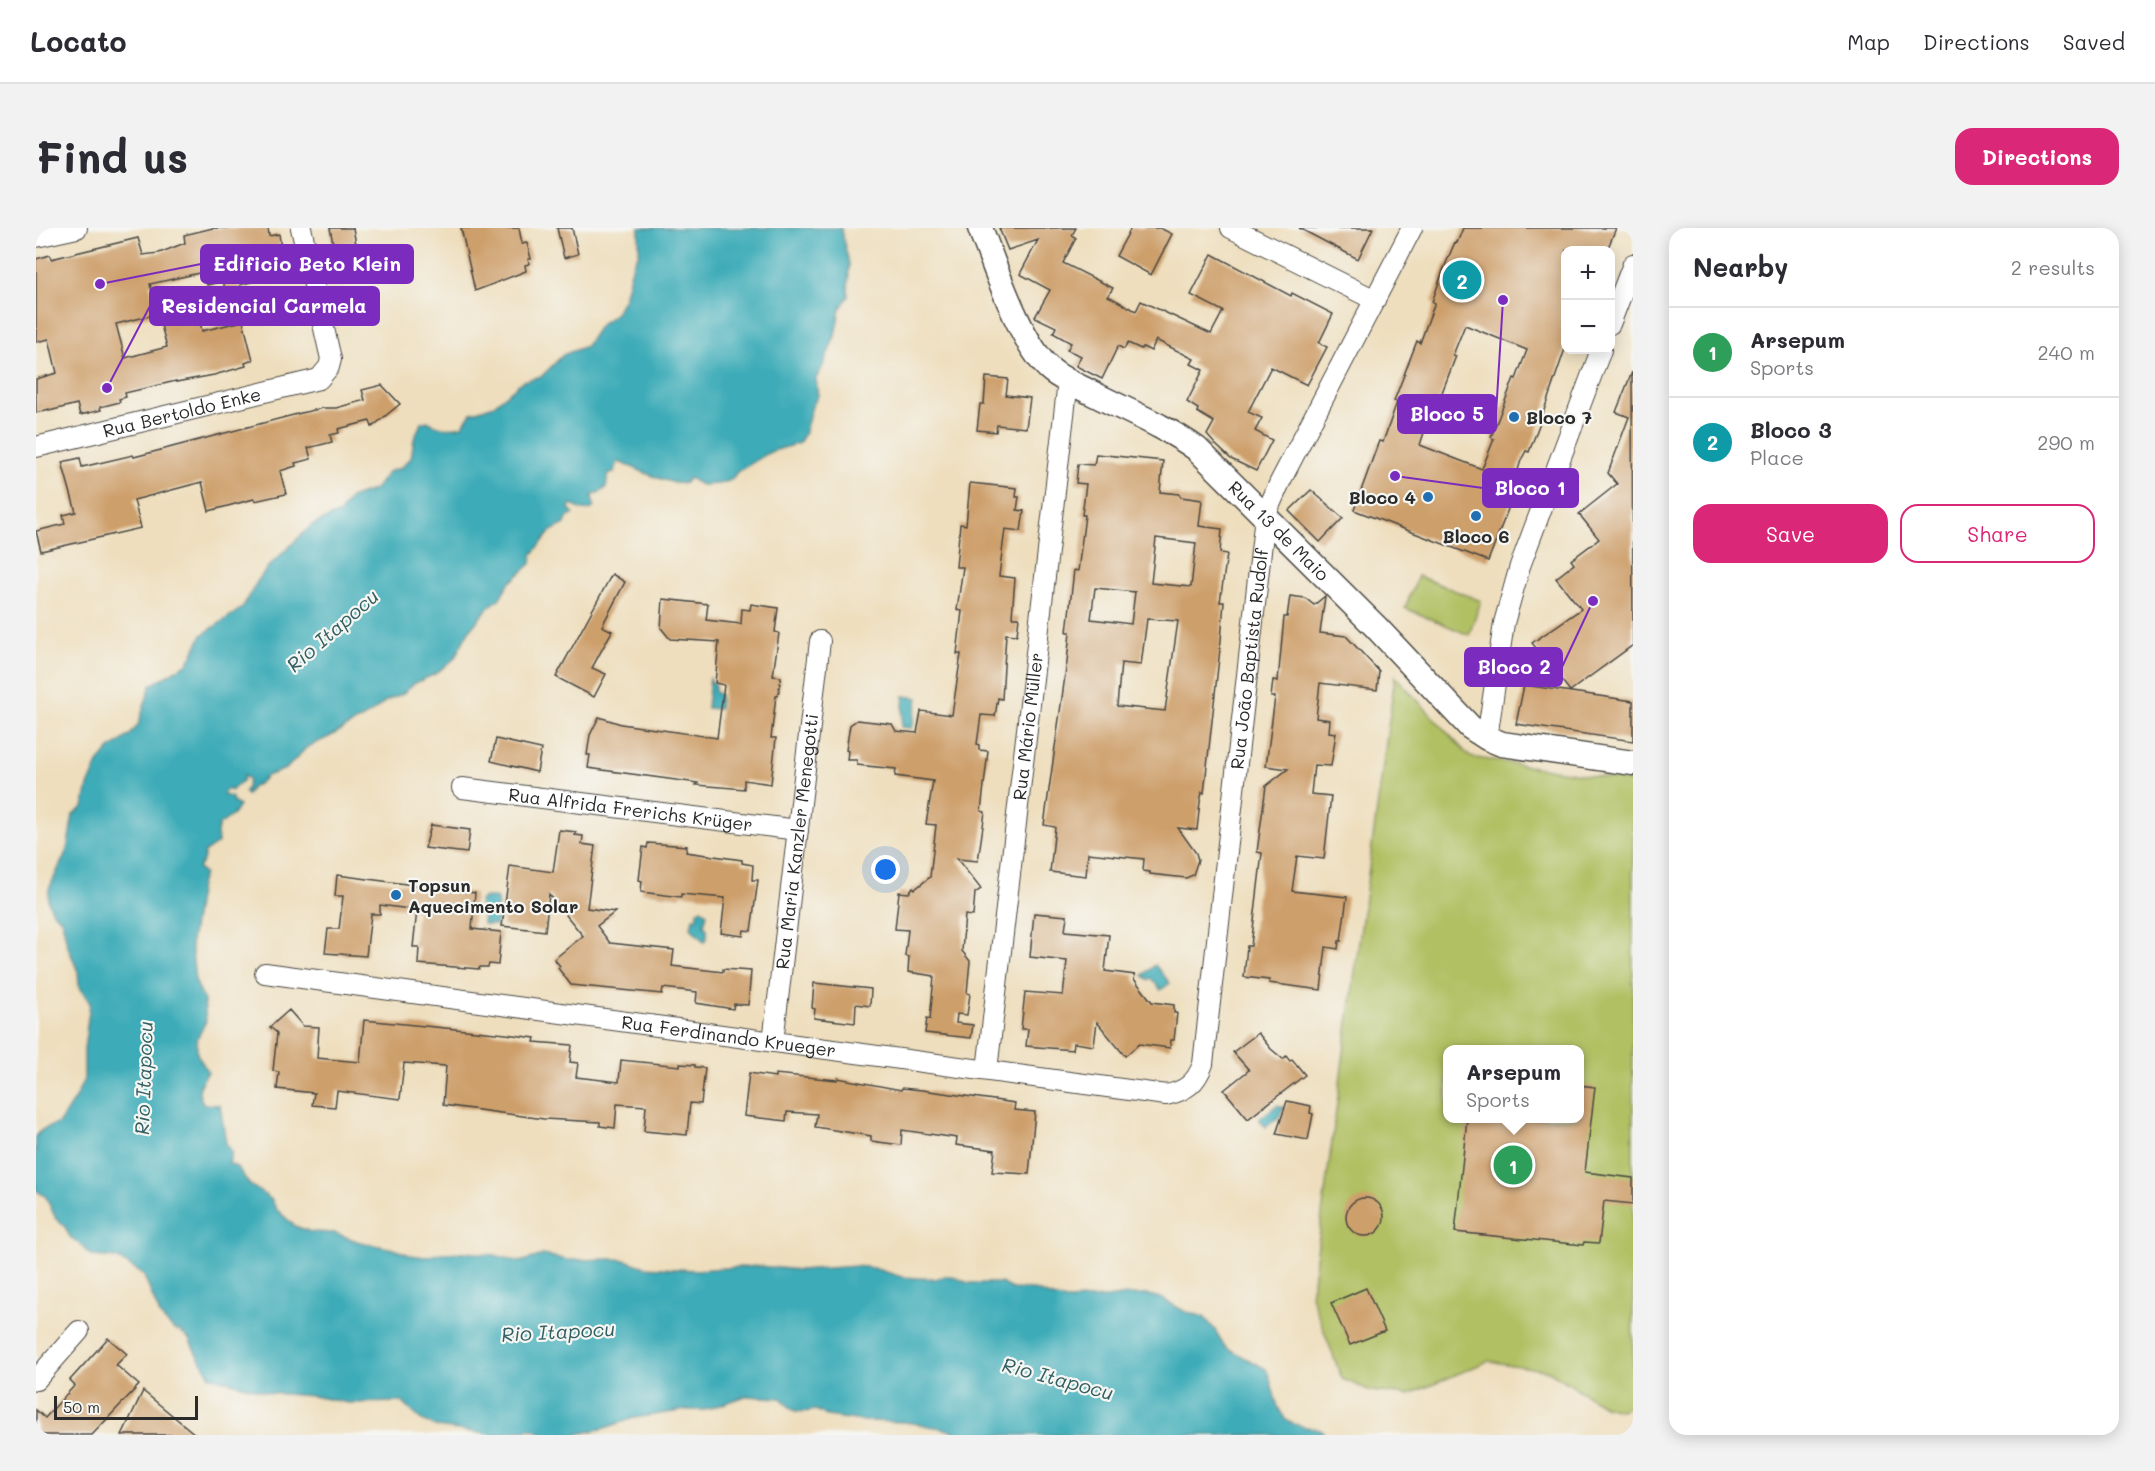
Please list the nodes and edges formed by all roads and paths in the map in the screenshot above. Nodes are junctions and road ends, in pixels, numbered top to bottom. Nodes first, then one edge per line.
1 (77, 228) edge
2 (301, 228) edge
3 (980, 228) edge
4 (1231, 228) edge
5 (1412, 228) edge
6 (36, 237) edge
7 (1633, 264) edge
8 (1375, 300) junction
9 (1615, 313) edge
10 (1600, 354) edge
11 (1068, 381) junction
12 (36, 447) edge
13 (1265, 516) junction
14 (820, 640) dead end
15 (1487, 738) junction
16 (1633, 763) edge
17 (462, 788) dead end
18 (798, 830) junction
19 (265, 973) dead end
20 (773, 1042) junction
21 (987, 1070) junction
22 (1191, 1085) joint
23 (79, 1330) dead end
24 (36, 1380) edge

1 - 6 street
2 - 12 street, Rua Bertoldo Enke
3 - 11 main road, Rua 13 de Maio
4 - 8 street
5 - 8 street, Rua João Baptista Rudolf
7 - 9 street
8 - 13 street, Rua João Baptista Rudolf
10 - 15 street
11 - 13 main road, Rua 13 de Maio
11 - 21 street, Rua Mário Müller
13 - 15 main road, Rua 13 de Maio
13 - 22 street, Rua João Baptista Rudolf
14 - 18 street, Rua Maria Kanzler Menegotti
15 - 16 main road, Rua 13 de Maio
17 - 18 street, Rua Alfrida Frerichs Krüger
18 - 20 street, Rua Maria Kanzler Menegotti
19 - 20 street, Rua Ferdinando Krueger
20 - 21 street, Rua Ferdinando Krueger
21 - 22 street, Rua Ferdinando Krueger
23 - 24 street

